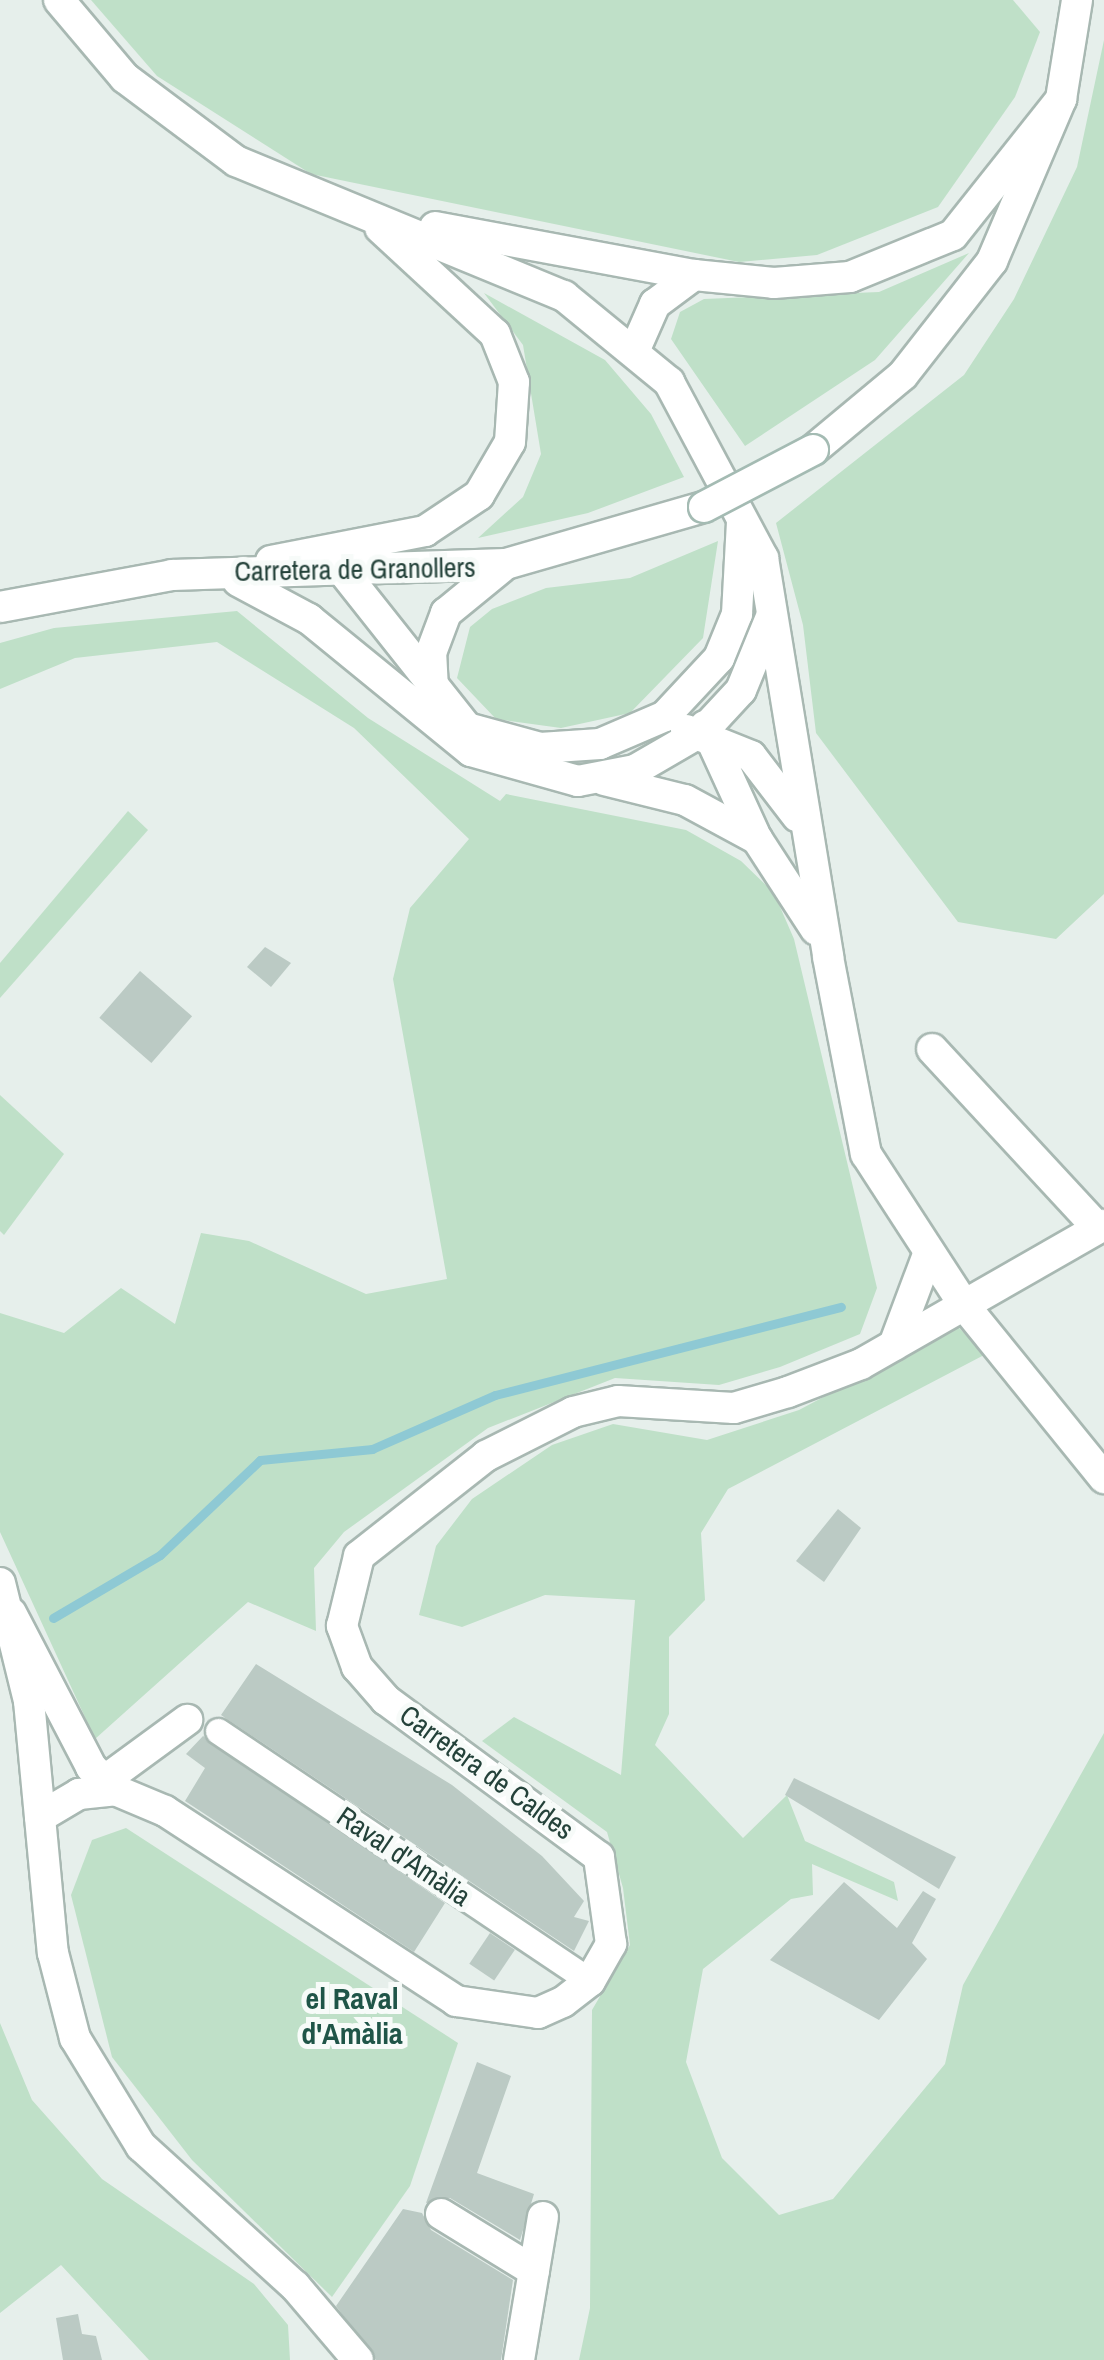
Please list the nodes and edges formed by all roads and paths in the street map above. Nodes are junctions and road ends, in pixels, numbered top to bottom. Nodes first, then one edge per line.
1 (59, 0) edge
2 (1077, 0) edge
3 (1062, 99) junction
4 (373, 218) junction
5 (694, 275) junction
6 (636, 348) junction
7 (742, 514) junction
8 (506, 564) junction
9 (217, 572) junction
10 (345, 574) junction
11 (0, 608) edge
12 (772, 610) junction
13 (737, 614) junction
14 (433, 689) junction
15 (704, 730) junction
16 (562, 749) junction
17 (601, 780) junction
18 (802, 828) junction
19 (756, 839) junction
20 (828, 957) junction
21 (932, 1049) dead end
22 (1101, 1227) edge
23 (929, 1252) junction
24 (964, 1306) junction
25 (894, 1345) junction
26 (1104, 1478) edge
27 (0, 1584) edge
28 (12, 1613) junction
29 (187, 1720) dead end
30 (218, 1731) dead end
31 (110, 1785) junction
32 (40, 1817) junction
33 (590, 1981) junction
34 (442, 2214) dead end
35 (543, 2216) dead end
36 (534, 2271) junction
37 (358, 2360) edge
38 (519, 2360) edge

1 - 4 main road
2 - 3 main road, Carretera de Granollers
3 - 5 main road
3 - 8 main road, Carretera de Granollers, bridge
4 - 5 main road
4 - 6 main road
4 - 9 main road
5 - 6 main road
6 - 7 main road
7 - 12 main road
7 - 13 main road
8 - 10 main road, Carretera de Granollers
8 - 14 main road
9 - 10 main road, Carretera de Granollers
9 - 11 main road, Carretera de Granollers
9 - 17 main road
10 - 14 main road
12 - 15 main road
12 - 18 main road
13 - 15 main road
13 - 16 main road
14 - 16 main road
15 - 16 main road
15 - 17 main road
15 - 18 main road
15 - 19 main road
17 - 19 main road
18 - 20 main road
19 - 20 main road
20 - 23 main road
21 - 22 main road
22 - 24 main road, Carretera de Caldes
23 - 24 main road
23 - 25 main road
24 - 25 main road, Carretera de Caldes
24 - 26 main road
25 - 33 main road, Carretera de Caldes
27 - 28 main road
28 - 31 main road
28 - 32 main road
29 - 31 main road
30 - 33 street, Raval d'Amàlia
31 - 32 main road
31 - 33 main road
32 - 37 main road
34 - 36 main road
35 - 36 main road
36 - 38 main road

